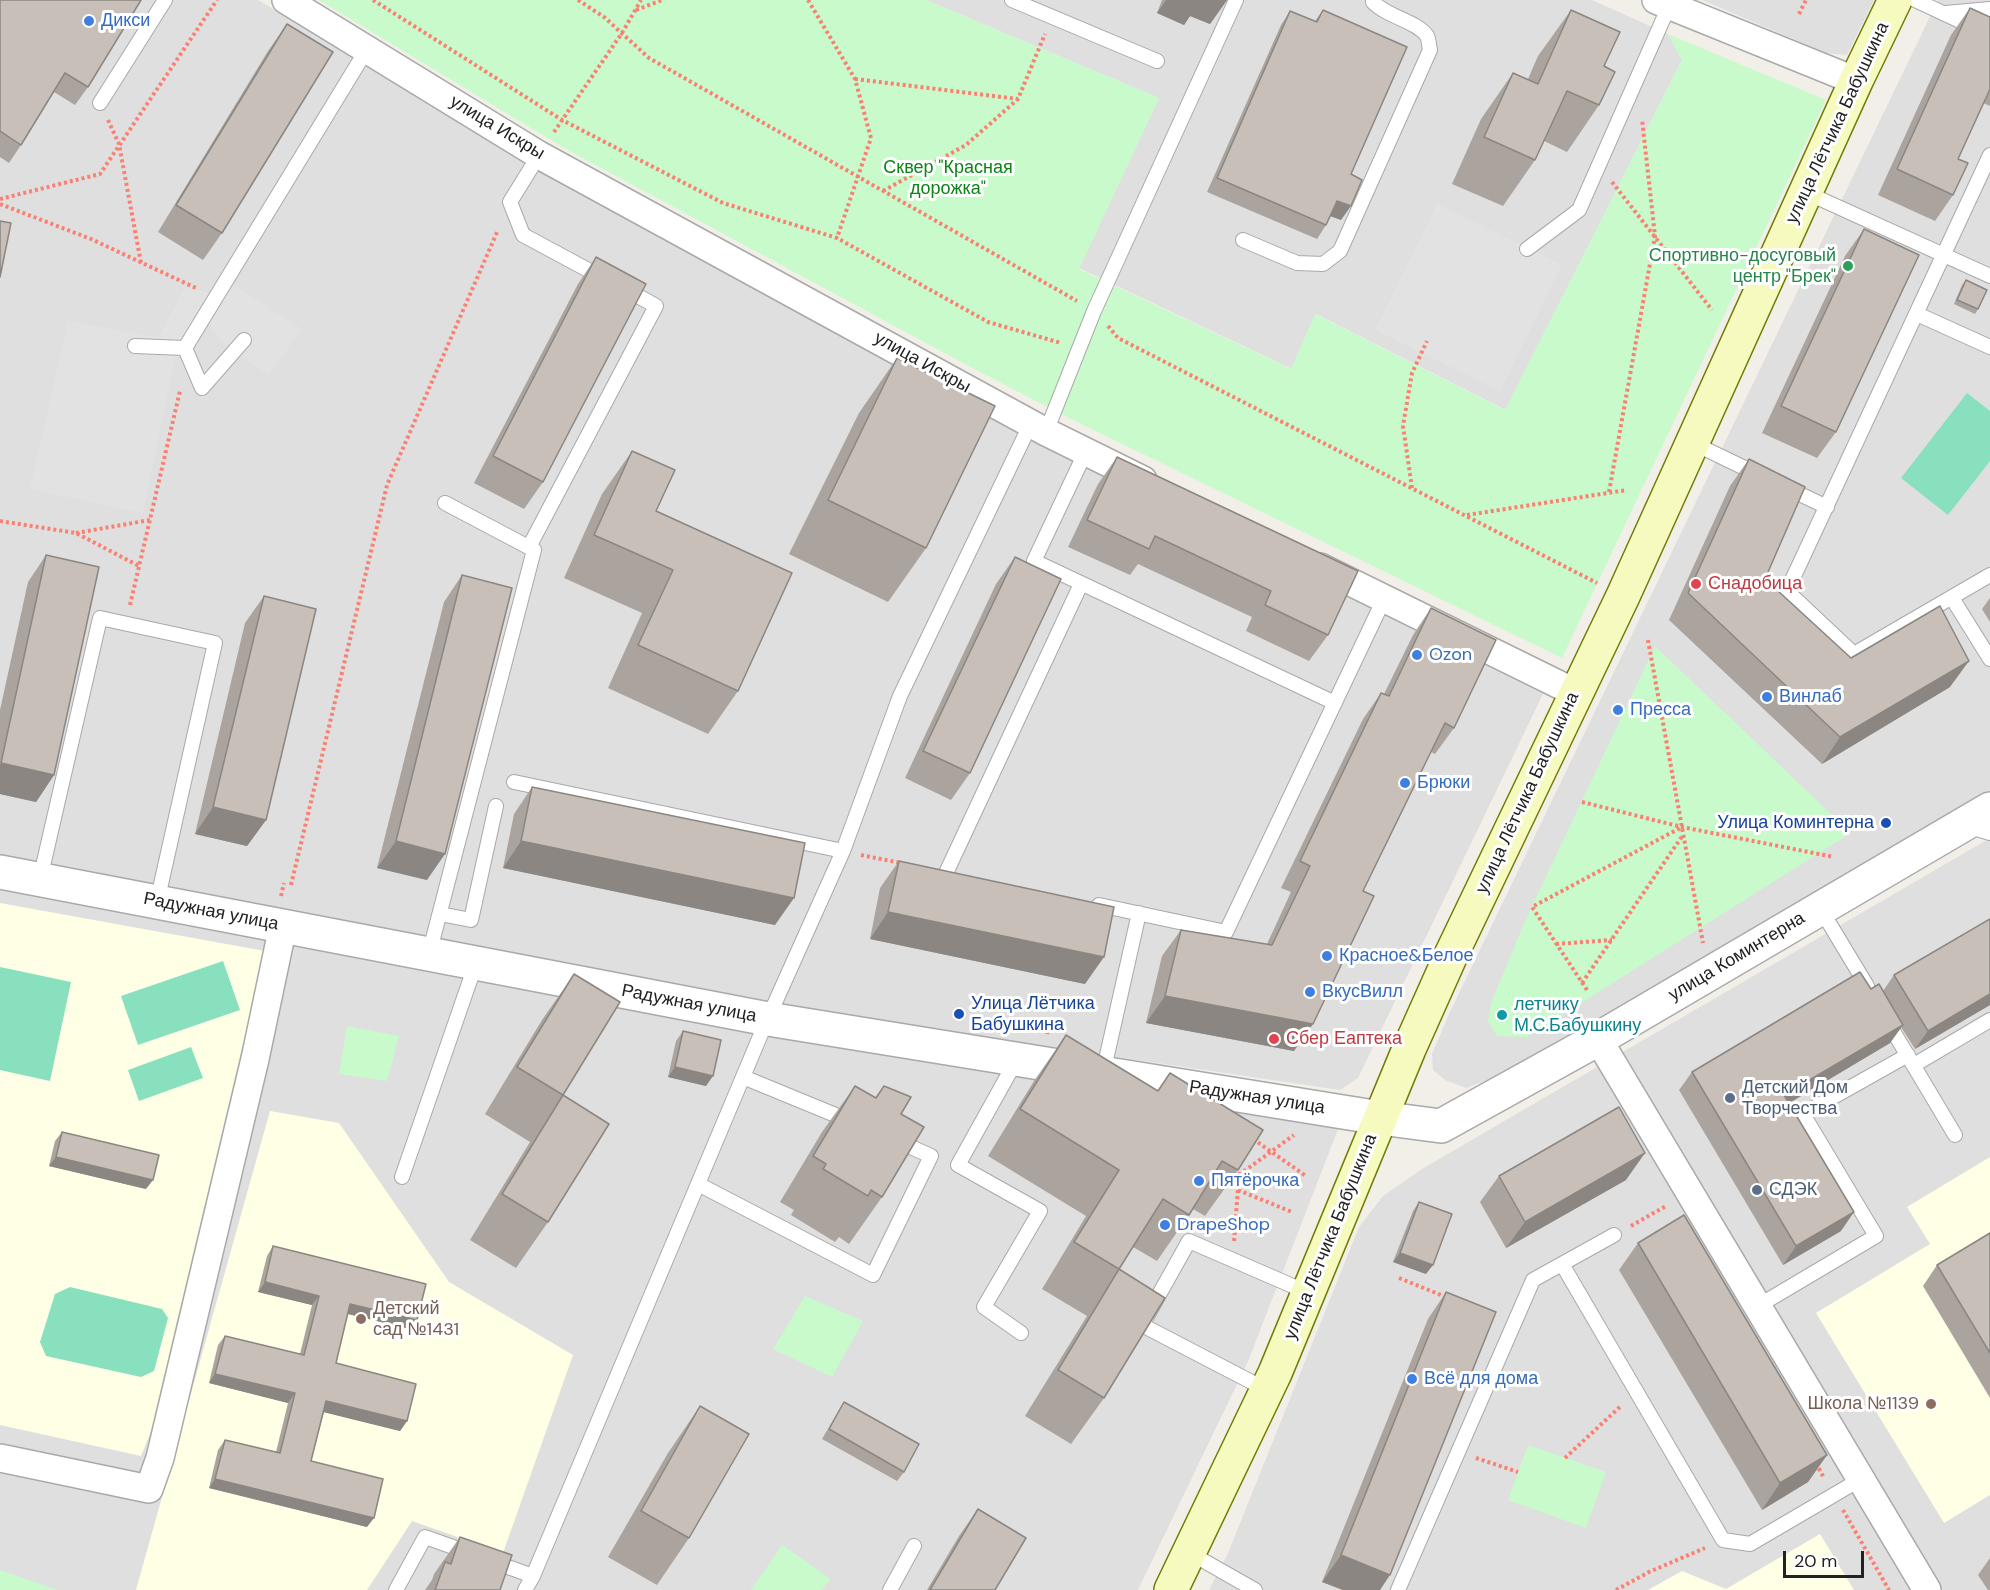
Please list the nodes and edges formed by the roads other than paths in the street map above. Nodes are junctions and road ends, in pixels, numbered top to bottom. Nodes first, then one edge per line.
1 (165, 0) edge
2 (286, 0) edge
3 (1012, 0) edge
4 (1236, 0) edge
5 (1373, 0) edge
6 (1895, 0) edge
7 (1915, 0) edge
8 (1662, 3) edge
9 (1990, 9) edge
10 (1944, 14) junction
11 (1990, 35) edge
12 (367, 49) junction
13 (1157, 61) dead end
14 (1856, 81) junction
15 (100, 103) road end
16 (539, 154) junction
17 (1990, 155) edge
18 (1806, 192) junction
19 (1243, 240) dead end
20 (1527, 249) dead end
21 (1944, 255) junction
22 (1990, 276) edge
23 (1917, 314) junction
24 (244, 340) dead end
25 (135, 346) dead end
26 (1990, 347) edge
27 (185, 348) junction
28 (1039, 427) junction
29 (1693, 443) junction
30 (1086, 452) junction
31 (1160, 488) edge
32 (445, 503) dead end
33 (1827, 507) junction
34 (529, 547) junction
35 (1299, 557) edge
36 (1990, 575) edge
37 (1081, 584) junction
38 (1952, 598) junction
39 (1384, 599) junction
40 (1990, 659) edge
41 (1576, 693) junction
42 (1335, 703) junction
43 (514, 782) dead end
44 (496, 806) dead end
45 (1990, 809) edge
46 (1976, 829) edge
47 (843, 851) junction
48 (906, 864) edge
49 (0, 872) edge
50 (40, 879) junction
51 (1083, 901) edge
52 (157, 902) junction
53 (1820, 908) junction
54 (1139, 913) junction
55 (440, 914) junction
56 (283, 926) junction
57 (429, 954) junction
58 (476, 963) junction
59 (768, 1019) junction
60 (1990, 1020) edge
61 (1598, 1040) junction
62 (1017, 1059) junction
63 (1911, 1060) junction
64 (1103, 1073) junction
65 (743, 1077) junction
66 (1380, 1118) junction
67 (865, 1128) edge
68 (1955, 1135) dead end
69 (887, 1137) edge
70 (402, 1177) dead end
71 (698, 1184) junction
72 (1614, 1235) road end
73 (1562, 1264) junction
74 (1309, 1293) junction
75 (1758, 1306) junction
76 (1021, 1333) dead end
77 (1268, 1390) junction
78 (0, 1458) edge
79 (1861, 1479) junction
80 (915, 1546) dead end
81 (1190, 1553) junction
82 (533, 1576) junction
83 (396, 1590) edge
84 (525, 1590) edge
85 (890, 1590) edge
86 (1171, 1590) edge
87 (1255, 1590) edge
88 (1398, 1590) edge
89 (1927, 1590) edge

1 - 15 lane
2 - 12 street, улица Искры
3 - 13 lane
4 - 28 lane
5 - 19 lane
6 - 14 main road, улица Лётчика Бабушкина
7 - 10 lane
8 - 14 street
8 - 20 lane
9 - 10 lane
10 - 11 lane
12 - 16 street, улица Искры
12 - 27 lane
14 - 18 main road, улица Лётчика Бабушкина
16 - 28 street, улица Искры
16 - 34 lane
17 - 21 lane
18 - 21 lane
18 - 29 main road, улица Лётчика Бабушкина
21 - 22 lane
21 - 23 lane
23 - 26 lane
23 - 33 lane
24 - 27 lane
25 - 27 lane
28 - 30 street, улица Искры
28 - 47 lane
29 - 33 lane
29 - 41 main road, улица Лётчика Бабушкина
30 - 31 street, улица Искры
30 - 37 lane
32 - 34 lane
33 - 38 lane
34 - 55 lane
35 - 39 street
36 - 38 lane
37 - 42 lane
37 - 48 lane
38 - 40 lane
39 - 41 street
39 - 42 lane
41 - 66 main road, улица Лётчика Бабушкина
42 - 54 lane
43 - 47 lane
44 - 55 lane
45 - 46 street, улица Коминтерна
46 - 53 street, улица Коминтерна
47 - 59 lane
49 - 50 street, Радужная улица
50 - 52 street, Радужная улица
50 - 52 lane
51 - 54 lane
52 - 56 street, Радужная улица
53 - 61 street, улица Коминтерна
53 - 63 lane
54 - 64 lane
55 - 57 lane
56 - 57 street, Радужная улица
56 - 78 street
57 - 58 street, Радужная улица
58 - 59 street, Радужная улица
58 - 70 lane
59 - 62 street, Радужная улица
59 - 65 lane
60 - 63 lane
61 - 66 street, улица Коминтерна
61 - 75 street
62 - 64 street, Радужная улица
62 - 76 lane
63 - 68 lane
63 - 75 lane
64 - 66 street, Радужная улица
65 - 67 lane
65 - 71 lane
66 - 74 main road, улица Лётчика Бабушкина
69 - 71 lane
71 - 82 lane
72 - 73 lane
73 - 79 lane
73 - 88 lane
74 - 77 main road, улица Лётчика Бабушкина
74 - 77 lane
75 - 79 street
77 - 81 main road, улица Лётчика Бабушкина
79 - 89 street
80 - 85 lane
81 - 86 main road, улица Лётчика Бабушкина
81 - 87 lane
82 - 83 lane
82 - 84 lane

